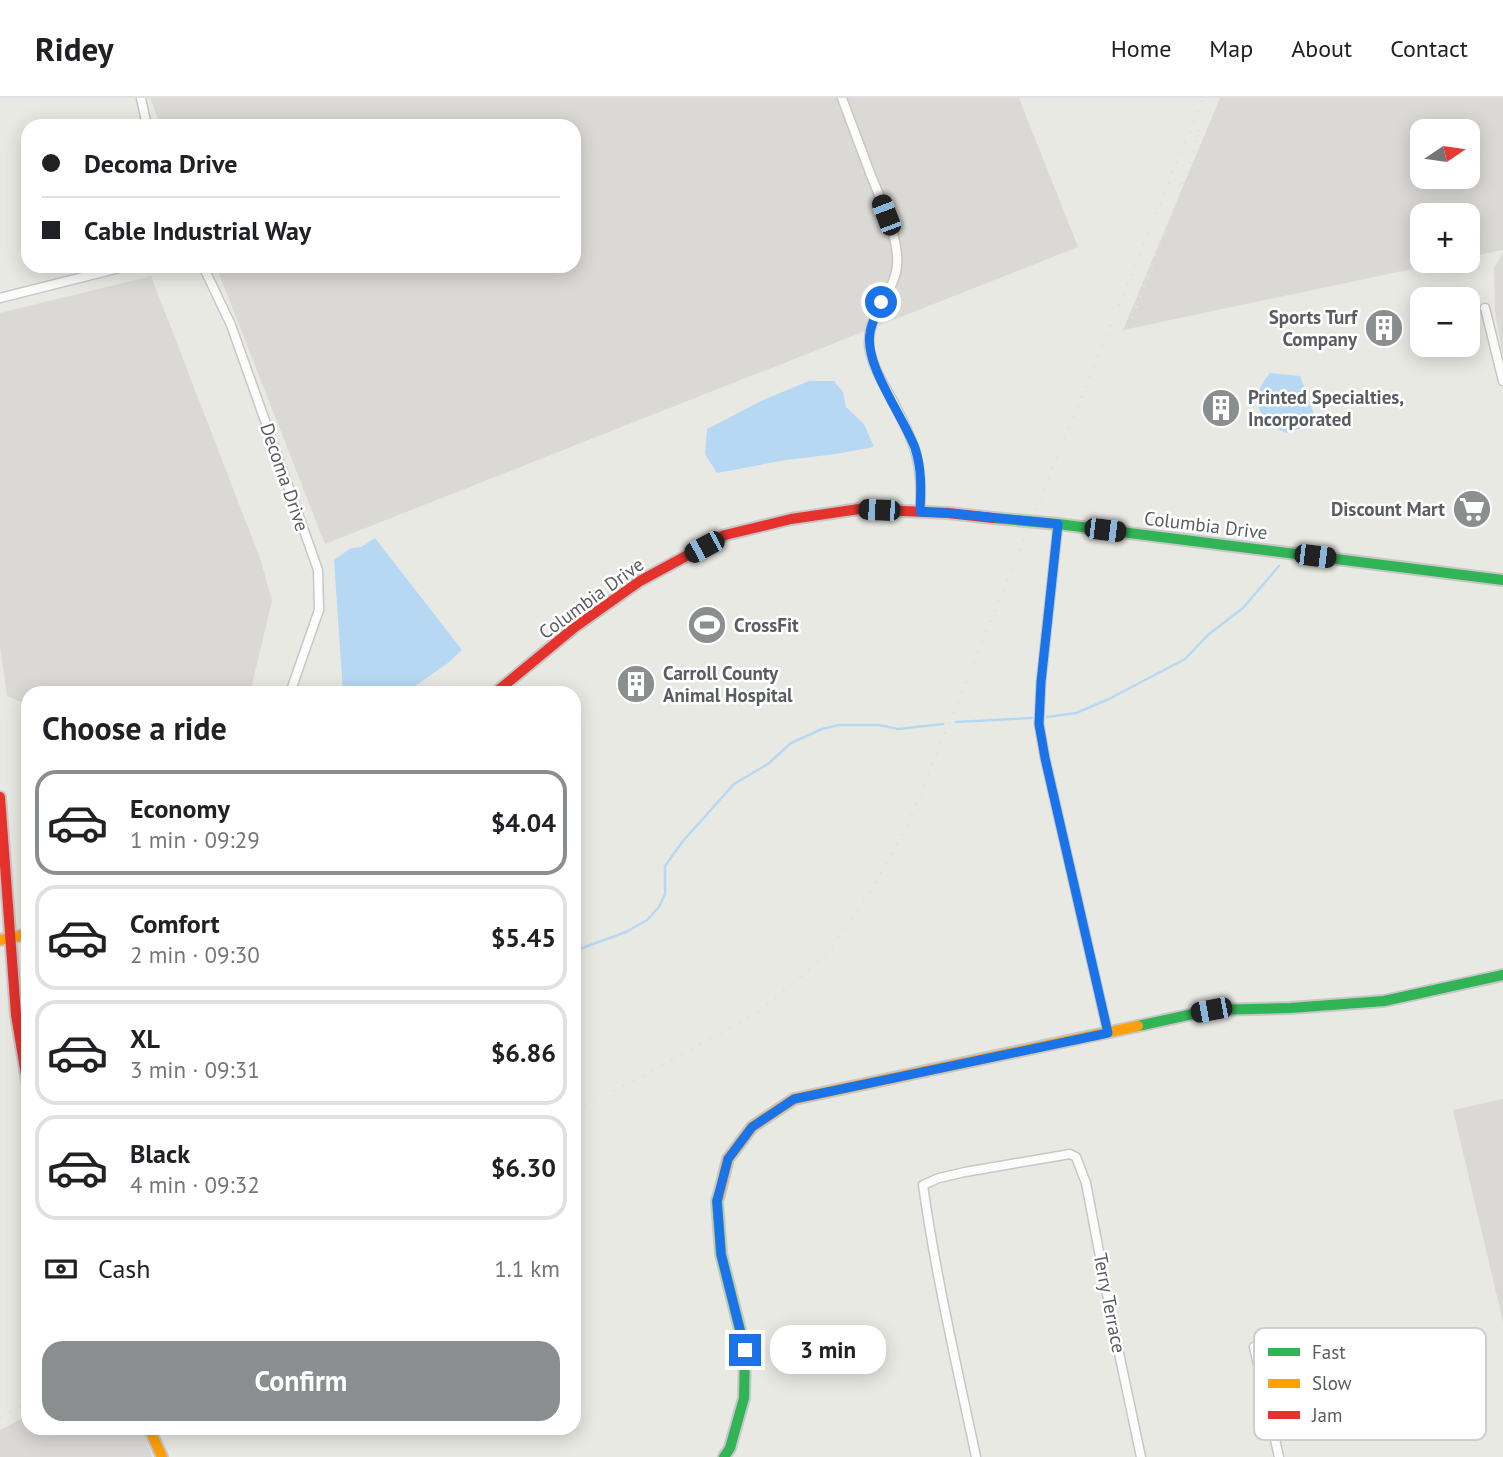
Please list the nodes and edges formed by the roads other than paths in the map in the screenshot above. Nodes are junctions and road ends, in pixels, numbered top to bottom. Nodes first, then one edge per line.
1 (141, 98) edge
2 (842, 98) edge
3 (146, 119) edge
4 (99, 273) edge
5 (206, 273) edge
6 (0, 298) edge
7 (1485, 308) dead end
8 (1503, 381) edge
9 (920, 512) junction
10 (1058, 524) junction
11 (1503, 580) edge
12 (292, 686) edge
13 (503, 686) edge
14 (0, 797) edge
15 (5, 939) edge
16 (1503, 975) edge
17 (1108, 1033) junction
18 (21, 1048) edge
19 (151, 1435) edge
20 (152, 1435) edge
21 (156, 1457) edge
22 (162, 1457) edge
23 (724, 1457) edge
24 (976, 1457) edge
25 (1141, 1457) edge

1 - 3 street
2 - 9 street
4 - 6 street
5 - 12 street, Decoma Drive
7 - 8 street
9 - 10 street, Columbia Drive
9 - 13 street, Columbia Drive
10 - 11 street, Columbia Drive
10 - 17 street
14 - 15 street
15 - 18 street
16 - 17 street
17 - 23 street
19 - 21 street
20 - 22 street
24 - 25 street, Terry Terrace

